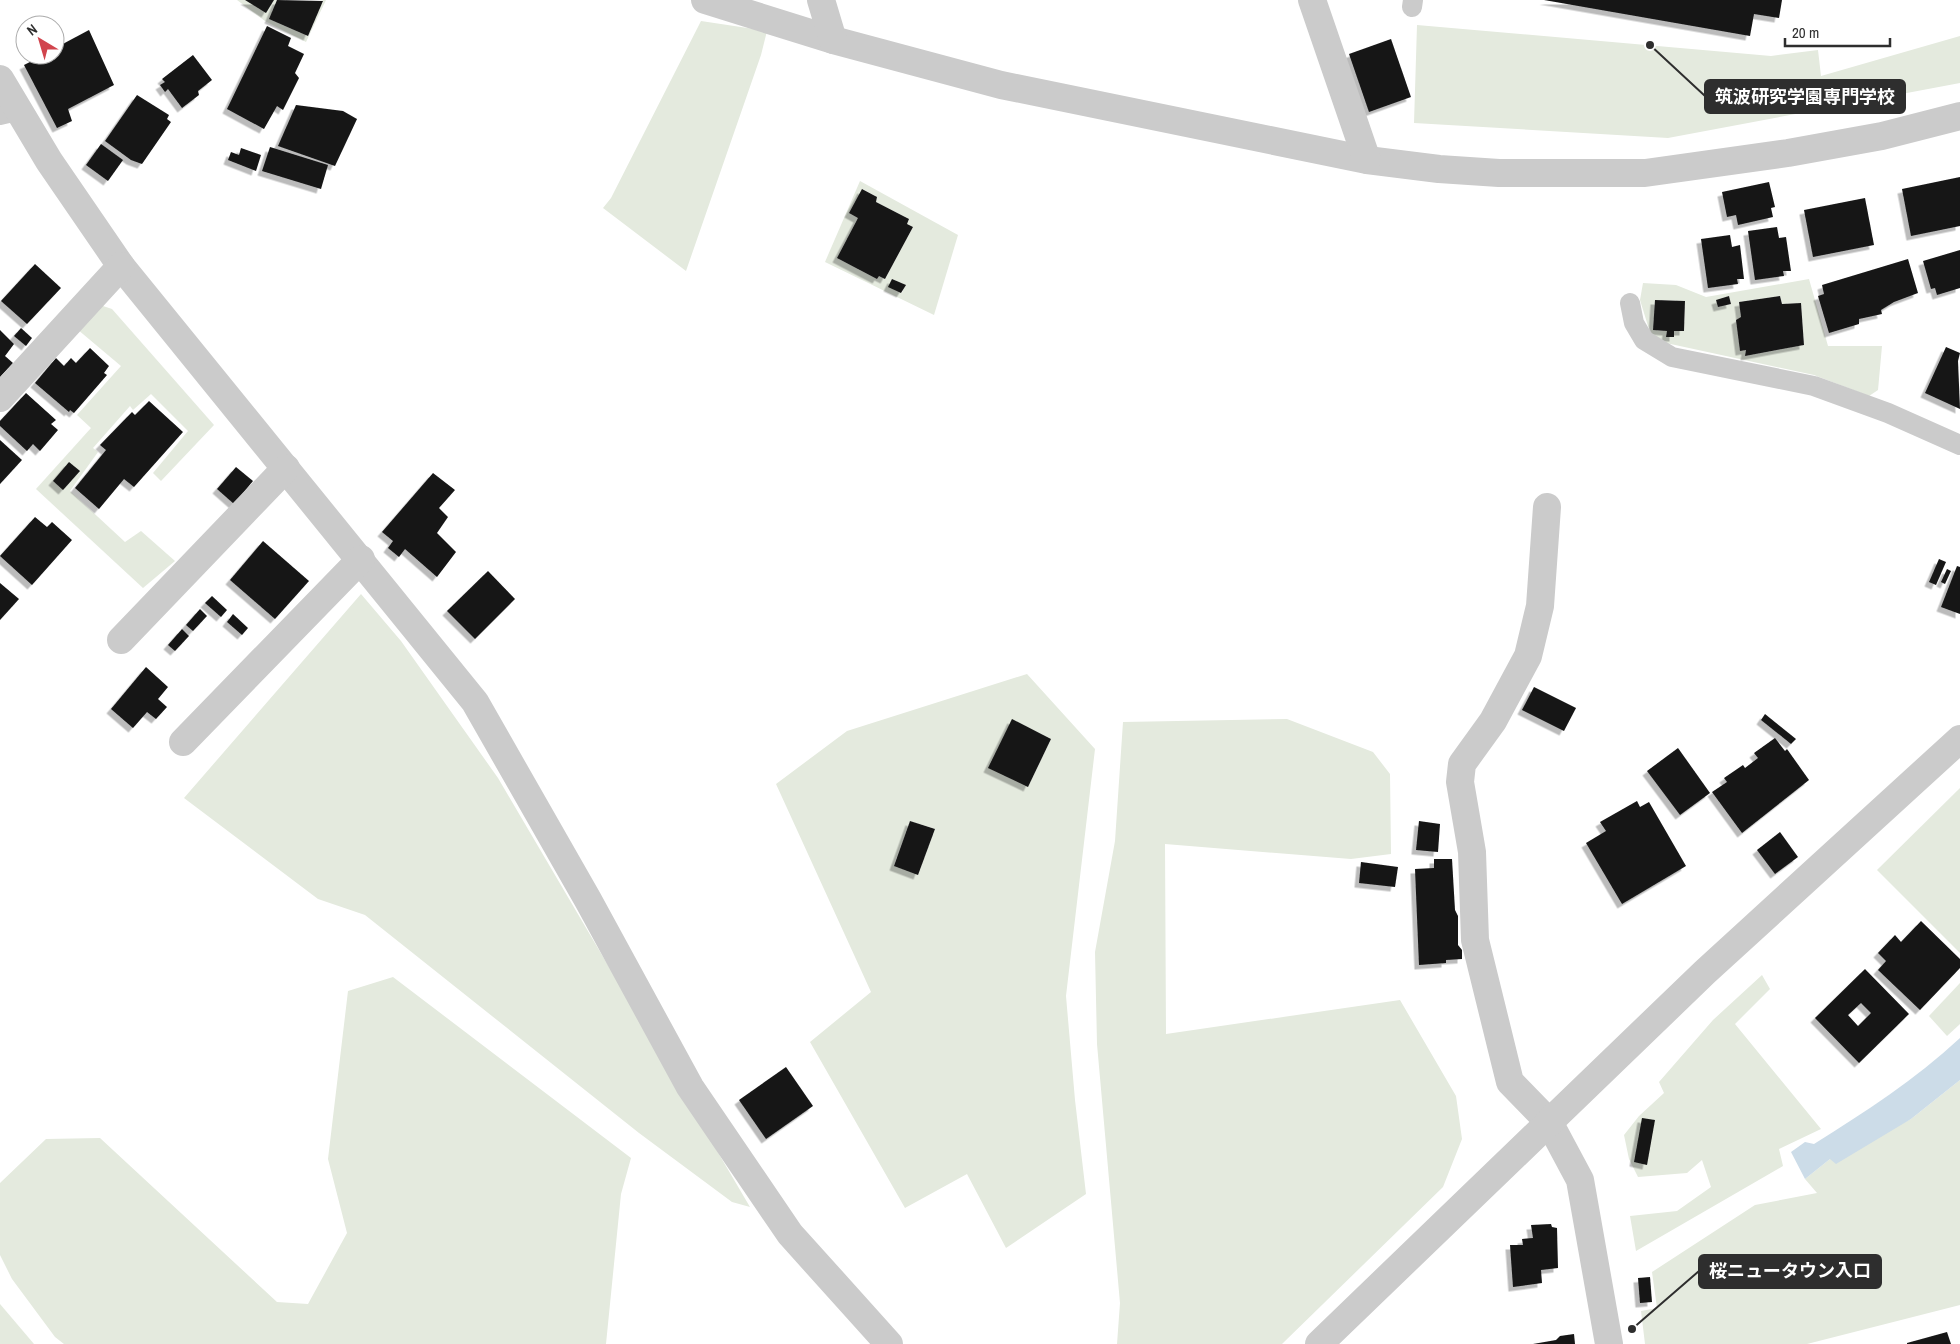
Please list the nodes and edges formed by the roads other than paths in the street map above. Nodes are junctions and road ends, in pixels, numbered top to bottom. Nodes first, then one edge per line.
1 (705, 0) edge
2 (820, 0) edge
3 (1312, 0) edge
4 (833, 40) junction
5 (0, 79) edge
6 (9, 113) edge
7 (1960, 116) edge
8 (1367, 160) junction
9 (121, 266) junction
10 (1630, 303) dead end
11 (0, 398) edge
12 (1960, 445) edge
13 (286, 468) junction
14 (1547, 507) dead end
15 (360, 560) junction
16 (121, 640) dead end
17 (1960, 739) edge
18 (183, 742) dead end
19 (1549, 1122) junction
20 (889, 1344) edge
21 (1319, 1344) edge
22 (1609, 1344) edge

1 - 4 street
2 - 4 street
3 - 8 street
4 - 8 street
5 - 6 street
6 - 9 street
7 - 8 street
9 - 11 street
9 - 13 street
10 - 12 lane
13 - 15 street
13 - 16 street
14 - 19 street
15 - 18 street
15 - 20 street
17 - 19 street
19 - 21 street
19 - 22 street

